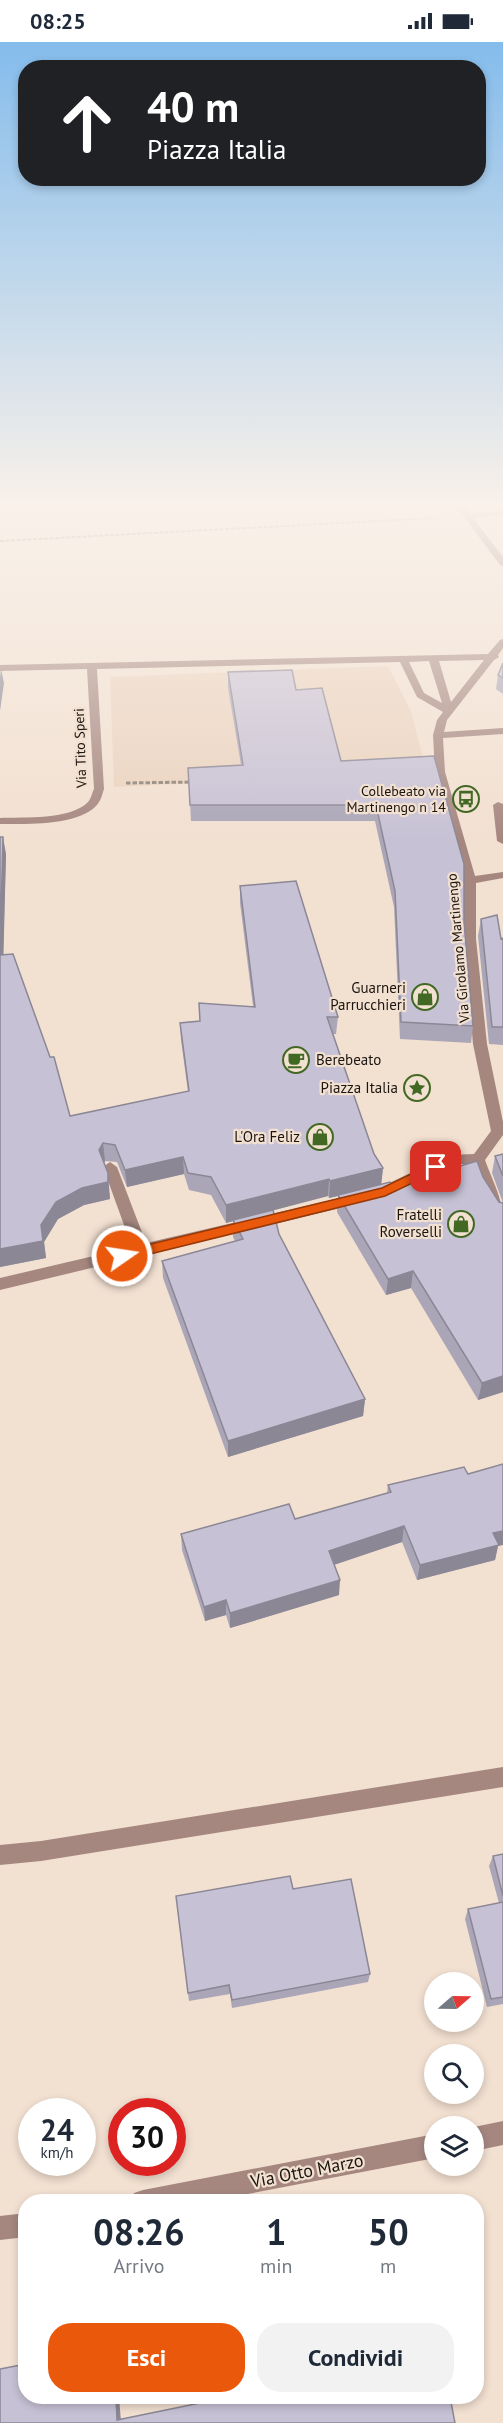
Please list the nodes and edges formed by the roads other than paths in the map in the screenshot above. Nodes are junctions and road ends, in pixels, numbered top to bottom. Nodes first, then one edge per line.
1 (503, 642) edge
2 (433, 658) junction
3 (403, 659) junction
4 (491, 659) junction
5 (92, 665) junction
6 (503, 665) edge
7 (0, 668) edge
8 (449, 712) junction
9 (503, 731) edge
10 (438, 735) junction
11 (498, 805) dead end
12 (0, 821) edge
13 (503, 841) edge
14 (503, 875) edge
15 (470, 880) junction
16 (500, 1132) edge
17 (478, 1159) junction
18 (110, 1167) edge
19 (503, 1214) edge
20 (142, 1252) junction
21 (0, 1284) edge
22 (503, 1777) edge
23 (0, 1854) edge
24 (503, 2133) edge
25 (484, 2137) edge
26 (424, 2148) edge
27 (185, 2194) edge
28 (18, 2225) edge
29 (0, 2228) edge

1 - 4 street, Via Girolamo Martinengo
2 - 3 street
2 - 4 street
2 - 8 street
3 - 5 street
3 - 8 street
4 - 6 street
4 - 8 street, Via Girolamo Martinengo
5 - 7 street
5 - 12 street, Via Tito Speri
8 - 10 street, Via Girolamo Martinengo
9 - 10 street
10 - 15 street, Via Girolamo Martinengo
11 - 13 street
14 - 15 street
15 - 16 street, Via Girolamo Martinengo
16 - 17 street
17 - 19 street
17 - 20 street
18 - 20 street
20 - 21 street
22 - 23 street
24 - 25 street
26 - 27 street, Via Otto Marzo
28 - 29 street

